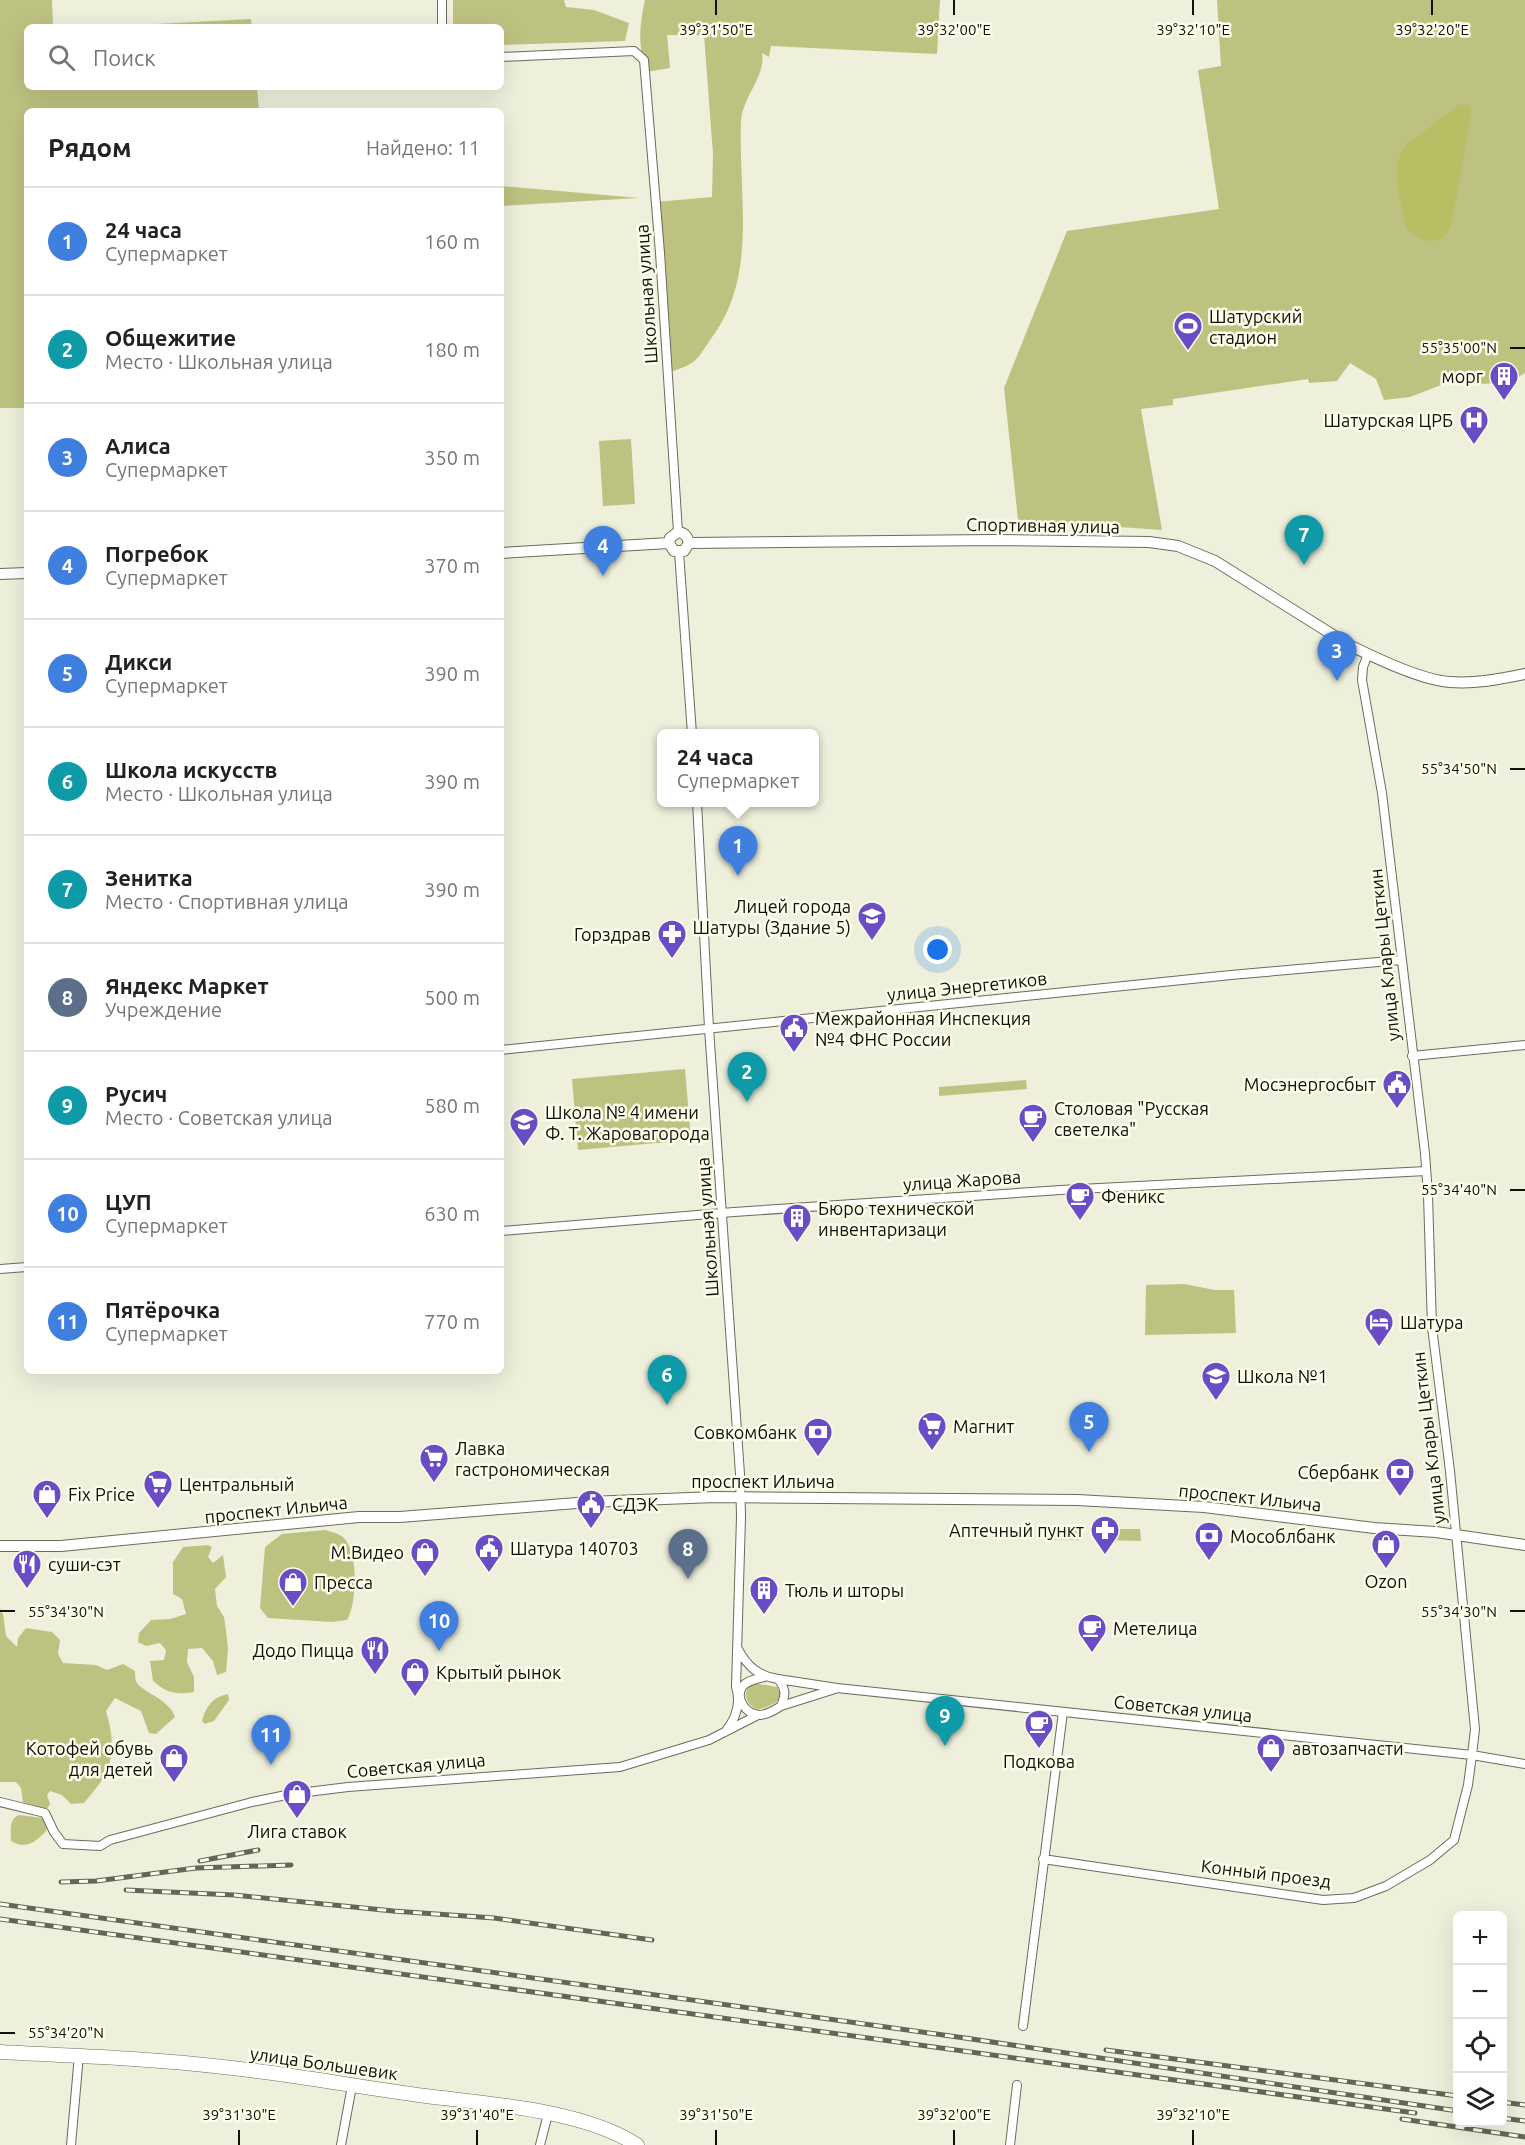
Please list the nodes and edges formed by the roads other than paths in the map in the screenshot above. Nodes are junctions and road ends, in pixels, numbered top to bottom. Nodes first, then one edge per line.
1 (442, 0) edge
2 (442, 24) edge
3 (504, 57) edge
4 (678, 532) junction
5 (669, 543) junction
6 (689, 543) junction
7 (679, 552) junction
8 (504, 553) edge
9 (24, 573) edge
10 (0, 574) edge
11 (1368, 654) junction
12 (1525, 674) edge
13 (692, 729) edge
14 (697, 807) edge
15 (1401, 960) junction
16 (709, 1028) junction
17 (1525, 1045) edge
18 (504, 1050) edge
19 (1412, 1056) junction
20 (1426, 1171) junction
21 (723, 1213) junction
22 (504, 1231) edge
23 (24, 1267) edge
24 (0, 1269) edge
25 (740, 1497) junction
26 (1456, 1535) junction
27 (1525, 1545) edge
28 (0, 1546) edge
29 (738, 1648) junction
30 (764, 1677) junction
31 (778, 1679) junction
32 (837, 1688) junction
33 (740, 1698) junction
34 (782, 1706) junction
35 (1063, 1712) junction
36 (758, 1715) junction
37 (725, 1732) junction
38 (1472, 1755) junction
39 (1525, 1764) edge
40 (0, 1802) edge
41 (1044, 1859) junction
42 (1023, 2026) dead end
43 (0, 2052) edge
44 (79, 2055) junction
45 (1017, 2085) dead end
46 (352, 2086) junction
47 (548, 2114) junction
48 (71, 2145) edge
49 (341, 2145) edge
50 (540, 2145) edge
51 (637, 2145) edge
52 (1010, 2145) edge

1 - 2 street
3 - 4 street, Школьная улица
4 - 5 street
4 - 6 street
5 - 7 street
5 - 8 street
6 - 7 street
6 - 11 street, Спортивная улица
7 - 13 street
9 - 10 street
11 - 12 street, Спортивная улица
11 - 15 street, улица Клары Цеткин
14 - 16 street, Школьная улица
15 - 16 street, улица Энергетиков
15 - 19 street, улица Клары Цеткин
16 - 18 street, улица Энергетиков
16 - 21 street, Школьная улица
17 - 19 street
19 - 20 street, улица Клары Цеткин
20 - 21 street, улица Жарова
20 - 26 street, улица Клары Цеткин
21 - 22 street, улица Жарова
21 - 25 street, Школьная улица
23 - 24 street
25 - 26 street, проспект Ильича
25 - 28 street, проспект Ильича
25 - 29 street, Школьная улица
26 - 27 street, проспект Ильича
26 - 38 street, улица Клары Цеткин
29 - 30 street
29 - 33 street, Школьная улица
30 - 31 street
30 - 33 street
31 - 32 street, Советская улица
31 - 34 street
32 - 34 street, Советская улица
32 - 35 street, Советская улица
33 - 36 street
33 - 37 street
34 - 36 street
35 - 38 street, Советская улица
35 - 41 street
36 - 37 street, Советская улица
37 - 40 street, Советская улица
38 - 39 street, Советская улица
38 - 41 street, Конный проезд
41 - 42 street
43 - 44 main road, улица Большевик
44 - 46 main road, улица Большевик
44 - 48 street
45 - 52 street
46 - 47 main road, улица Большевик
46 - 49 street
47 - 50 street
47 - 51 main road, улица Большевик

